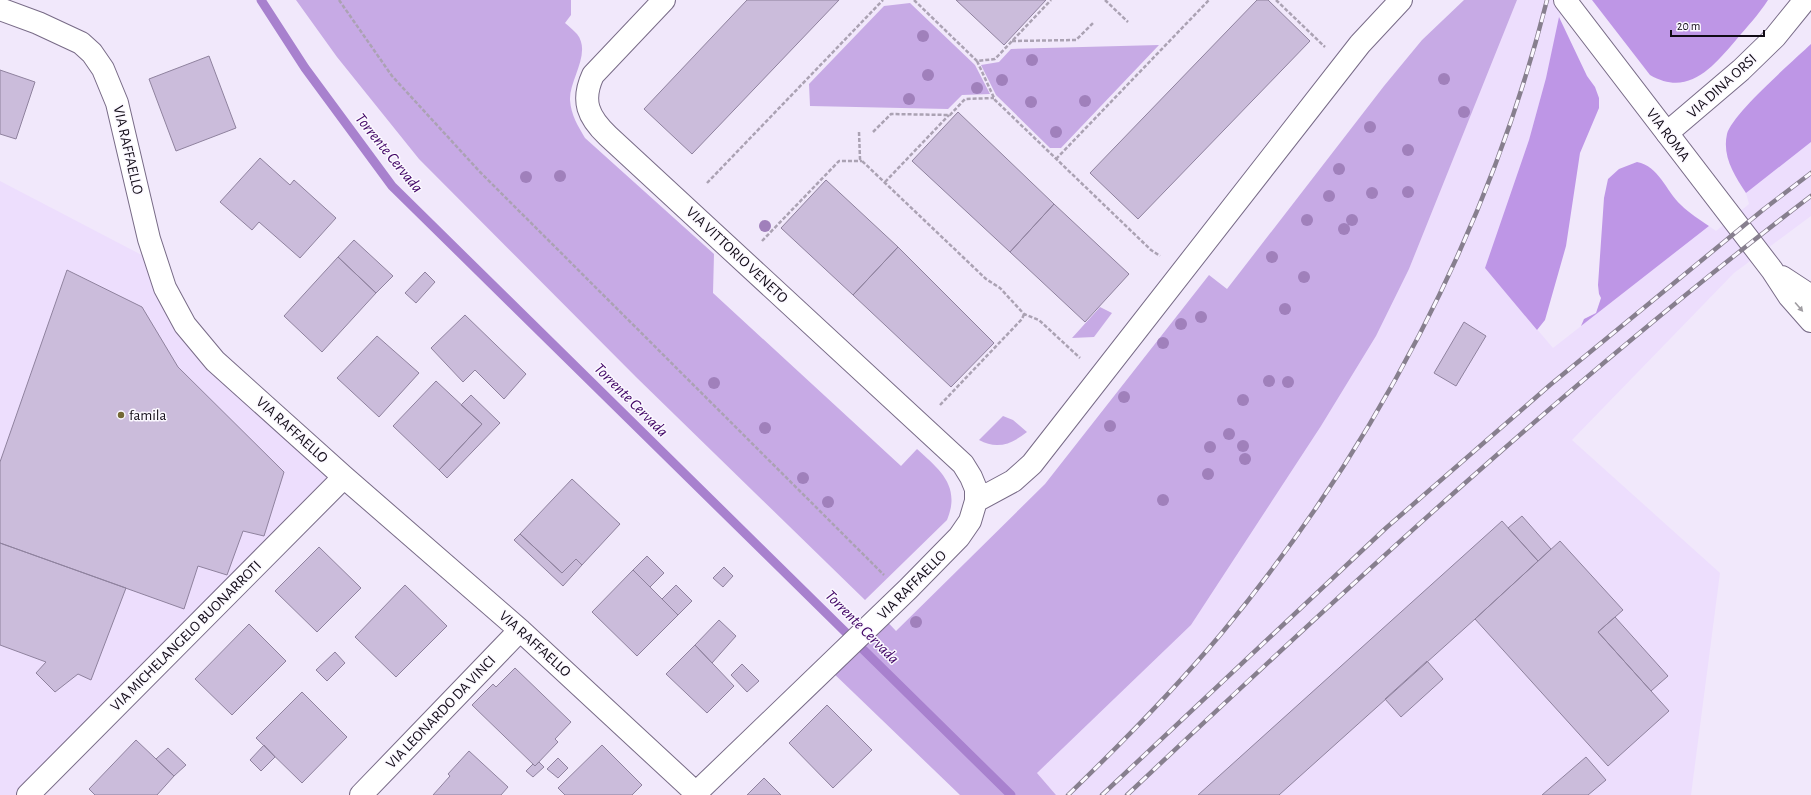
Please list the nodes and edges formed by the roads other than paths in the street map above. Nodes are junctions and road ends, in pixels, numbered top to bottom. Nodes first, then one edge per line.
1 (664, 0) edge
2 (1401, 0) edge
3 (1565, 0) edge
4 (1805, 0) edge
5 (0, 9) edge
6 (1667, 133) junction
7 (1772, 270) junction
8 (1811, 296) edge
9 (1811, 321) edge
10 (344, 477) junction
11 (976, 501) junction
12 (520, 630) junction
13 (695, 794) edge
14 (28, 795) edge
15 (361, 795) edge

1 - 11 street, VIA VITTORIO VENETO
2 - 11 street
3 - 6 street, VIA ROMA
4 - 6 street, VIA DINA ORSI
5 - 10 street, VIA RAFFAELLO
6 - 7 street, VIA ROMA
7 - 8 street, VIA ROMA
7 -> 9 street, VIA ROMA
10 - 12 street, VIA RAFFAELLO
10 - 14 street, VIA MICHELANGELO BUONARROTI
11 - 13 street, VIA RAFFAELLO
12 - 13 street, VIA RAFFAELLO
12 - 15 street, VIA LEONARDO DA VINCI

